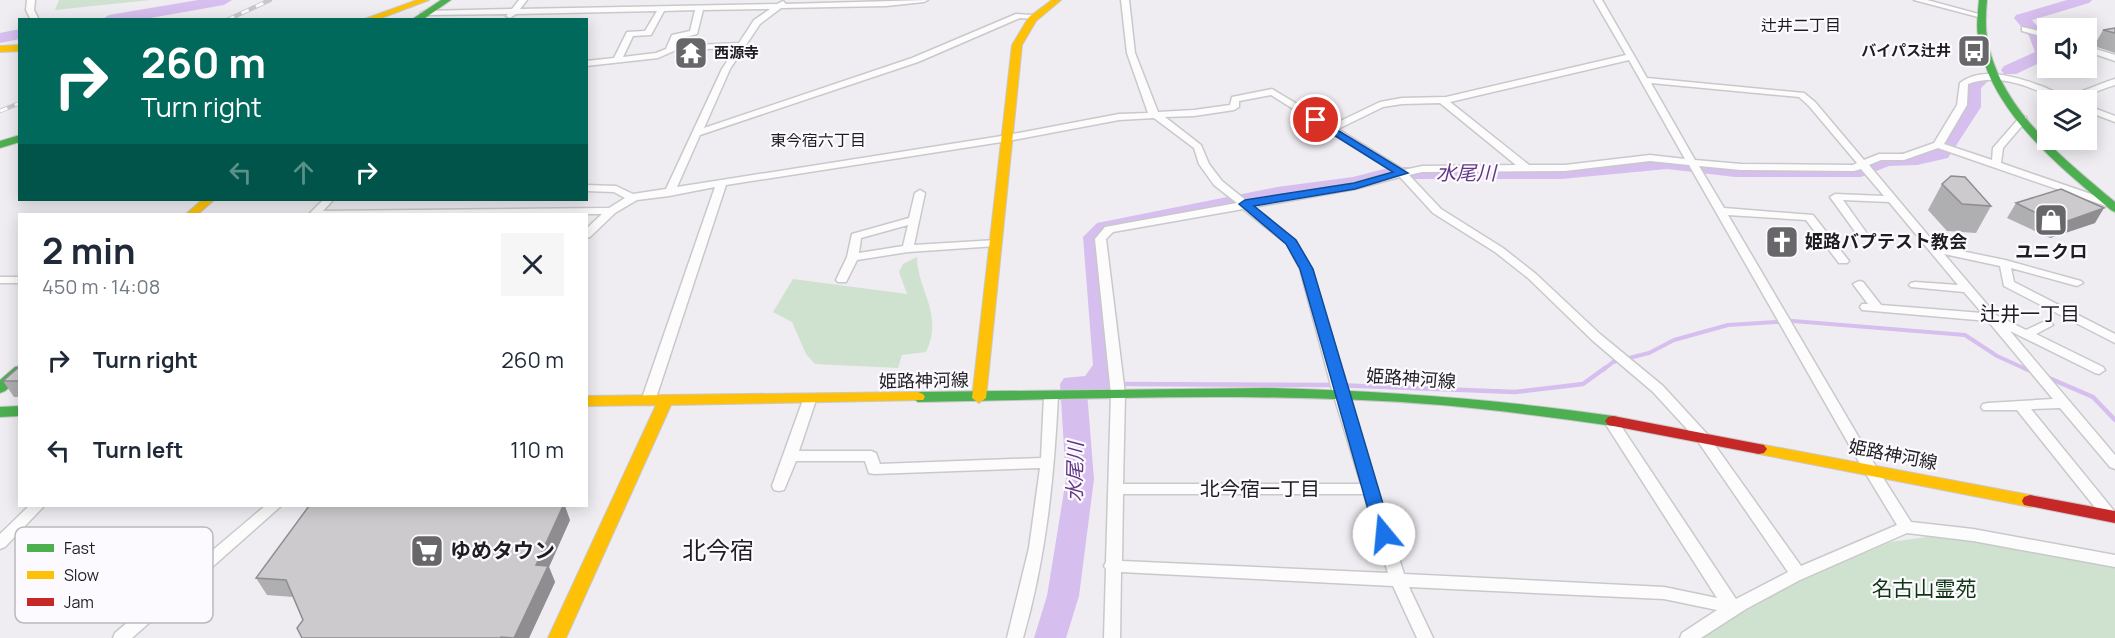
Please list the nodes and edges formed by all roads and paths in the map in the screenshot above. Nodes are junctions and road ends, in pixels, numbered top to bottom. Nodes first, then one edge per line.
1 (31, 0) edge
2 (447, 0) edge
3 (523, 0) edge
4 (924, 0) edge
5 (1057, 0) edge
6 (1125, 0) edge
7 (1598, 0) edge
8 (1918, 0) edge
9 (1983, 0) edge
10 (784, 2) edge
11 (666, 5) edge
12 (700, 7) junction
13 (420, 13) edge
14 (510, 16) edge
15 (1033, 16) junction
16 (1982, 16) junction
17 (34, 18) edge
18 (381, 18) edge
19 (381, 18) edge
20 (2025, 29) dead end
21 (2037, 32) edge
22 (741, 45) junction
23 (0, 48) edge
24 (18, 48) edge
25 (669, 51) junction
26 (2097, 52) edge
27 (1630, 57) junction
28 (2115, 58) edge
29 (616, 60) junction
30 (588, 64) edge
31 (1995, 78) junction
32 (1646, 80) junction
33 (2115, 82) edge
34 (2039, 90) edge
35 (2093, 90) edge
36 (1442, 100) junction
37 (2097, 112) edge
38 (1153, 113) junction
39 (2115, 118) edge
40 (2023, 119) junction
41 (1330, 129) junction
42 (697, 132) junction
43 (1008, 138) junction
44 (18, 139) edge
45 (0, 145) edge
46 (1938, 146) junction
47 (1690, 162) junction
48 (1996, 164) junction
49 (1862, 165) junction
50 (1527, 169) junction
51 (1402, 173) junction
52 (722, 183) junction
53 (588, 188) edge
54 (669, 193) junction
55 (920, 193) dead end
56 (632, 198) junction
57 (1891, 199) junction
58 (207, 201) edge
59 (327, 201) edge
60 (445, 201) edge
61 (1241, 201) junction
62 (2113, 206) edge
63 (611, 211) junction
64 (1719, 211) junction
65 (435, 212) junction
66 (193, 213) edge
67 (315, 213) edge
68 (374, 213) edge
69 (915, 220) junction
70 (588, 233) edge
71 (1863, 236) dead end
72 (996, 243) junction
73 (1934, 248) junction
74 (909, 249) junction
75 (853, 257) junction
76 (1843, 261) dead end
77 (2005, 263) junction
78 (0, 280) edge
79 (18, 280) edge
80 (842, 280) dead end
81 (2077, 283) dead end
82 (1859, 284) dead end
83 (1915, 285) dead end
84 (1968, 289) junction
85 (1993, 318) junction
86 (2047, 325) dead end
87 (2027, 334) junction
88 (2115, 339) edge
89 (2099, 370) dead end
90 (18, 372) edge
91 (0, 388) edge
92 (1340, 393) junction
93 (1113, 394) junction
94 (1054, 396) junction
95 (979, 398) junction
96 (809, 400) junction
97 (588, 401) edge
98 (648, 401) junction
99 (665, 401) junction
100 (2063, 403) junction
101 (2020, 405) junction
102 (1988, 407) dead end
103 (18, 411) edge
104 (0, 412) edge
105 (1610, 420) junction
106 (1702, 437) junction
107 (791, 456) junction
108 (1048, 463) junction
109 (2115, 465) edge
110 (1870, 469) junction
111 (779, 486) dead end
112 (1118, 489) junction
113 (1370, 489) junction
114 (37, 507) edge
115 (273, 507) edge
116 (2112, 517) edge
117 (16, 527) edge
118 (1906, 527) junction
119 (15, 528) edge
120 (0, 543) edge
121 (213, 559) edge
122 (2115, 561) edge
123 (1112, 566) junction
124 (1797, 573) junction
125 (1397, 578) junction
126 (1732, 607) junction
127 (139, 623) edge
128 (122, 638) edge
129 (557, 638) edge
130 (1016, 638) edge
131 (1112, 638) edge
132 (1425, 638) edge
133 (1688, 638) edge

1 - 17 street
2 - 13 main road
3 - 14 street
4 - 10 street
5 - 15 main road
6 - 38 street
7 - 27 street
8 - 16 street
9 - 16 main road
10 - 12 street
10 - 22 street
11 - 12 street
11 - 14 street
11 - 29 street
12 - 25 street
13 - 14 street
13 - 18 main road
13 - 19 main road
15 - 42 street
15 - 43 main road
16 - 31 main road
20 - 21 street
22 - 25 street
22 - 42 street
23 - 24 main road
25 - 29 street
26 - 28 street
27 - 32 street
27 - 36 street
29 - 30 street
31 - 34 street
31 - 40 main road
31 - 46 street
32 - 47 street
32 - 49 street
33 - 35 street
36 - 41 street
36 - 50 street
37 - 39 street
38 - 41 street
38 - 43 street
38 - 61 street
40 - 48 street
40 - 62 main road
41 - 51 street
42 - 54 street
43 - 52 street
43 - 72 main road
44 - 45 main road
46 - 48 street
46 - 49 street
47 - 49 street
47 - 50 street
47 - 64 street
48 - 62 street
49 - 57 street
50 - 51 street
51 - 61 street
51 - 106 street
52 - 54 street
52 - 98 street
53 - 56 street
54 - 56 street
55 - 69 street
56 - 63 street
57 - 71 street
57 - 73 street
58 - 66 main road
59 - 67 street
60 - 65 street
61 - 92 street
61 - 93 street
63 - 65 street
63 - 70 street
64 - 76 street
64 - 110 street
65 - 68 street
69 - 74 street
69 - 75 street
72 - 74 street
72 - 95 main road
73 - 77 street
73 - 84 street
74 - 75 street
75 - 80 street
77 - 81 street
77 - 88 street
78 - 79 street
82 - 85 street
83 - 84 street
84 - 85 street
85 - 87 street
85 - 100 street
86 - 87 street
87 - 89 street
90 - 91 main road
92 - 93 main road, 姫路神河線
92 - 105 main road, 姫路神河線
92 - 113 street
93 - 94 main road, 姫路神河線
93 - 112 street
94 - 95 main road, 姫路神河線
94 - 108 street
95 - 96 main road, 姫路神河線
96 - 99 main road, 姫路神河線
96 - 107 street
97 - 98 main road, 姫路神河線
98 - 99 main road, 姫路神河線
99 - 129 main road
100 - 101 street
100 - 109 street
101 - 102 street
101 - 116 street
103 - 104 main road
105 - 106 main road, 姫路神河線
105 - 126 street
106 - 110 main road, 姫路神河線
106 - 124 street
107 - 108 street
107 - 111 street
108 - 130 street
110 - 116 main road, 姫路神河線
110 - 118 street
112 - 113 street
112 - 123 street
113 - 125 street
114 - 117 street
115 - 121 street
118 - 122 street
118 - 124 street
119 - 120 street
123 - 125 street
123 - 131 street
124 - 126 street
125 - 126 street
125 - 132 street
126 - 133 street
127 - 128 street

